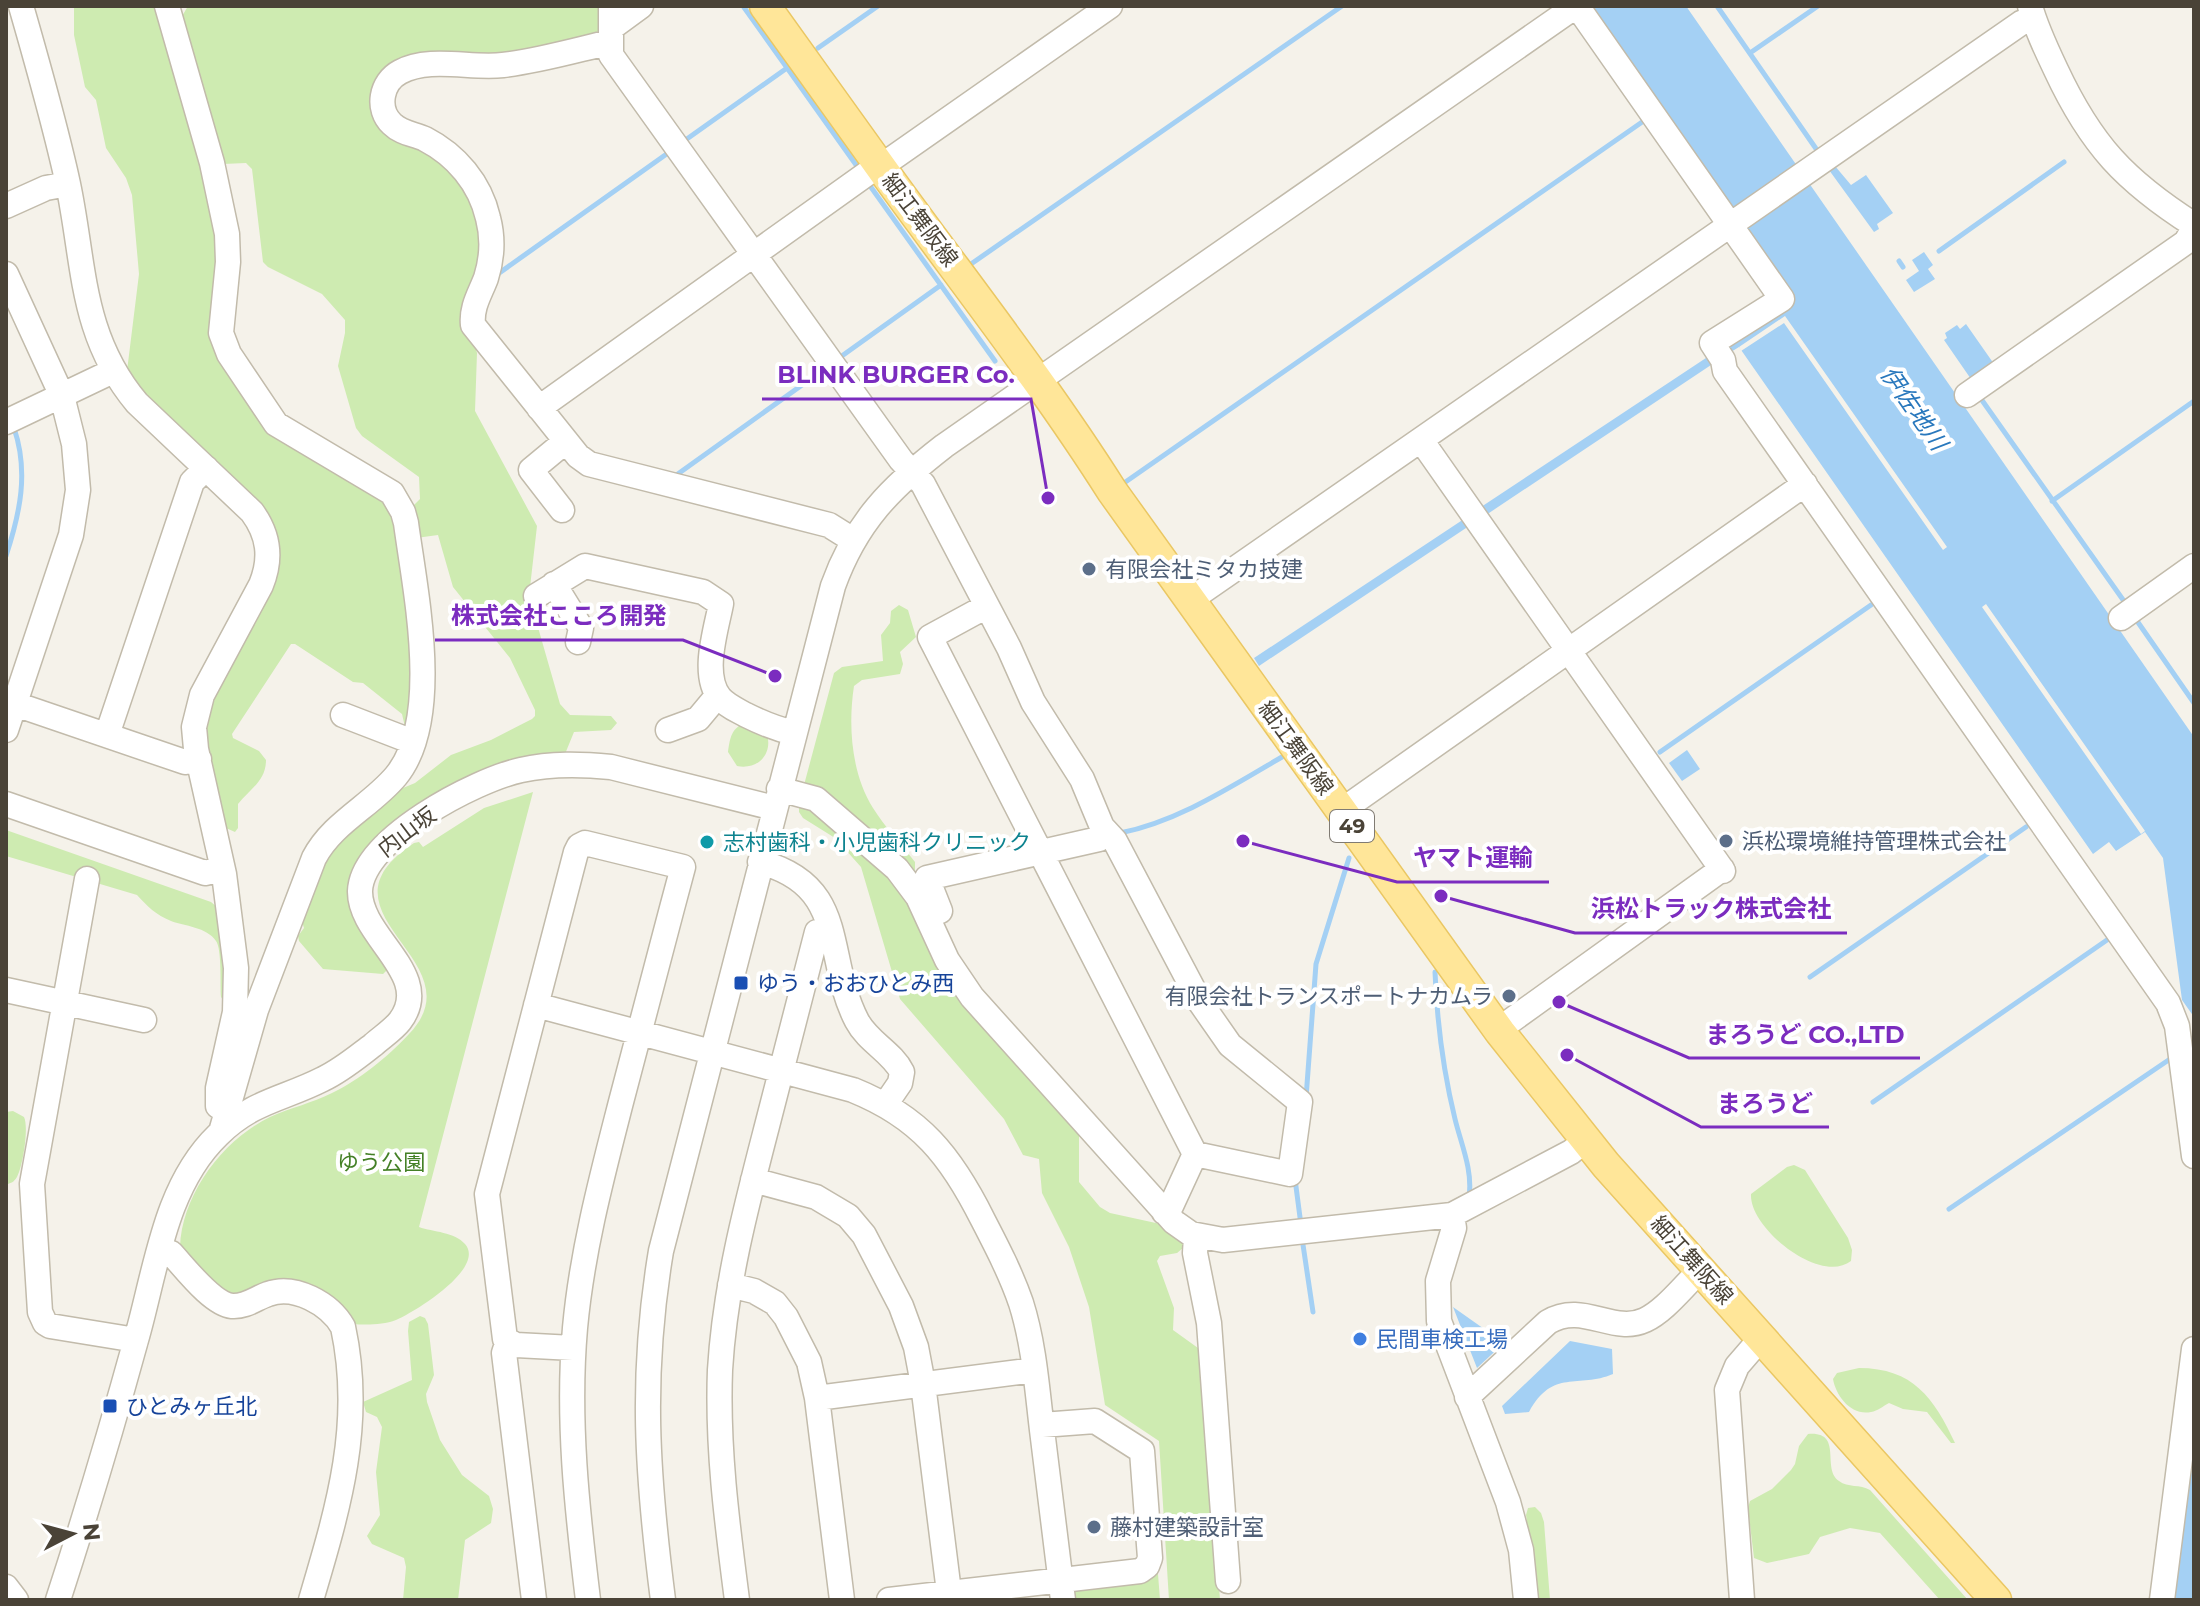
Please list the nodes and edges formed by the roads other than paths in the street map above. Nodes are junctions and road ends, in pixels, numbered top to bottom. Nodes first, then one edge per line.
1 (21, 6) edge
2 (167, 6) edge
3 (641, 6) edge
4 (765, 6) edge
5 (1110, 6) edge
6 (1576, 6) edge
7 (2032, 12) edge
8 (611, 25) edge
9 (879, 166) junction
10 (68, 184) junction
11 (6, 206) edge
12 (2191, 220) edge
13 (1732, 224) junction
14 (754, 255) junction
15 (6, 274) edge
16 (113, 371) junction
17 (1038, 381) junction
18 (1967, 395) dead end
19 (62, 396) junction
20 (539, 408) junction
21 (6, 422) edge
22 (1421, 440) junction
23 (566, 441) junction
24 (206, 468) junction
25 (912, 472) junction
26 (1805, 484) junction
27 (562, 510) dead end
28 (853, 540) junction
29 (2194, 566) edge
30 (1190, 600) junction
31 (987, 606) junction
32 (2121, 618) dead end
33 (578, 642) dead end
34 (1569, 650) junction
35 (718, 695) junction
36 (15, 704) junction
37 (343, 715) dead end
38 (6, 730) edge
39 (668, 730) dead end
40 (794, 733) junction
41 (107, 735) junction
42 (413, 742) junction
43 (199, 759) junction
44 (777, 799) junction
45 (6, 804) edge
46 (1341, 811) junction
47 (1106, 832) junction
48 (1040, 852) junction
49 (760, 862) junction
50 (222, 869) junction
51 (87, 879) dead end
52 (829, 928) junction
53 (957, 975) junction
54 (6, 990) edge
55 (64, 1003) junction
56 (536, 1005) junction
57 (144, 1020) dead end
58 (1498, 1030) junction
59 (639, 1032) junction
60 (711, 1051) junction
61 (781, 1070) junction
62 (885, 1105) junction
63 (221, 1132) junction
64 (1586, 1140) junction
65 (1195, 1154) junction
66 (2194, 1156) edge
67 (753, 1180) junction
68 (1164, 1212) junction
69 (1452, 1215) junction
70 (1196, 1236) junction
71 (161, 1250) junction
72 (1701, 1270) junction
73 (730, 1285) junction
74 (1762, 1337) junction
75 (136, 1340) junction
76 (508, 1341) junction
77 (573, 1348) junction
78 (2194, 1349) edge
79 (1035, 1370) junction
80 (923, 1384) junction
81 (1467, 1397) junction
82 (817, 1398) junction
83 (1042, 1425) junction
84 (1228, 1581) dead end
85 (6, 1587) edge
86 (1062, 1589) edge
87 (949, 1592) junction
88 (61, 1599) edge
89 (16, 1600) edge
90 (311, 1600) edge
91 (534, 1600) edge
92 (588, 1600) edge
93 (663, 1600) edge
94 (737, 1600) edge
95 (842, 1600) edge
96 (889, 1600) edge
97 (1526, 1600) edge
98 (1742, 1600) edge
99 (1996, 1600) edge
100 (2162, 1600) edge

1 - 10 street
2 - 42 street
3 - 8 street
4 - 9 main road, 細江舞阪線 / 49
5 - 9 street
6 - 13 street
6 - 17 street
7 - 12 street
7 - 13 street
8 - 14 street
8 - 20 street
9 - 14 street
9 - 17 main road, 細江舞阪線 / 49
10 - 11 street
10 - 16 street
12 - 18 street
13 - 22 street
13 - 26 street
14 - 20 street
14 - 25 street
15 - 19 street
16 - 19 street
16 - 24 street
17 - 25 street
17 - 30 main road, 細江舞阪線 / 49
19 - 21 street
19 - 36 street
20 - 23 street
22 - 30 street
22 - 34 street
23 - 27 street
23 - 28 street
24 - 41 street
24 - 43 street
25 - 28 street
25 - 31 street
26 - 34 street
26 - 66 street
28 - 40 street
29 - 32 street
30 - 46 main road, 細江舞阪線 / 49
31 - 47 street
31 - 48 street
33 - 35 street
34 - 46 street
34 - 58 street
35 - 39 street
35 - 40 street
36 - 38 street
36 - 41 street
37 - 42 street
40 - 44 street
41 - 43 street
42 - 63 street
43 - 50 street
44 - 49 street
44 - 53 street, 内山坂
44 - 63 street, 内山坂
45 - 50 street
46 - 58 main road, 細江舞阪線 / 49
47 - 48 street
47 - 65 street
48 - 53 street
48 - 65 street
49 - 52 street
49 - 60 street
50 - 63 street
51 - 55 street
52 - 61 street
52 - 62 street
53 - 68 street, 内山坂
54 - 55 street
55 - 57 street
55 - 75 street
56 - 59 street
56 - 59 street
56 - 76 street
58 - 64 main road, 細江舞阪線 / 49
59 - 60 street
59 - 77 street
60 - 61 street
60 - 93 street
61 - 62 street
61 - 67 street
62 - 79 street
63 - 71 street
64 - 69 street
64 - 72 main road, 細江舞阪線 / 49
65 - 68 street
67 - 73 street
67 - 80 street
68 - 70 street, 内山坂
69 - 70 street
69 - 81 street
70 - 84 street
71 - 75 street
71 - 90 street
72 - 74 main road, 細江舞阪線 / 49
72 - 81 street
73 - 82 street
73 - 94 street
74 - 98 street
74 - 99 main road, 細江舞阪線 / 49
75 - 88 street
76 - 77 street
76 - 91 street
77 - 92 street
78 - 100 street
79 - 80 street
79 - 83 street
80 - 82 street
80 - 87 street
81 - 97 street
82 - 95 street
83 - 86 street
83 - 86 street
85 - 89 street
86 - 87 street
87 - 96 street

